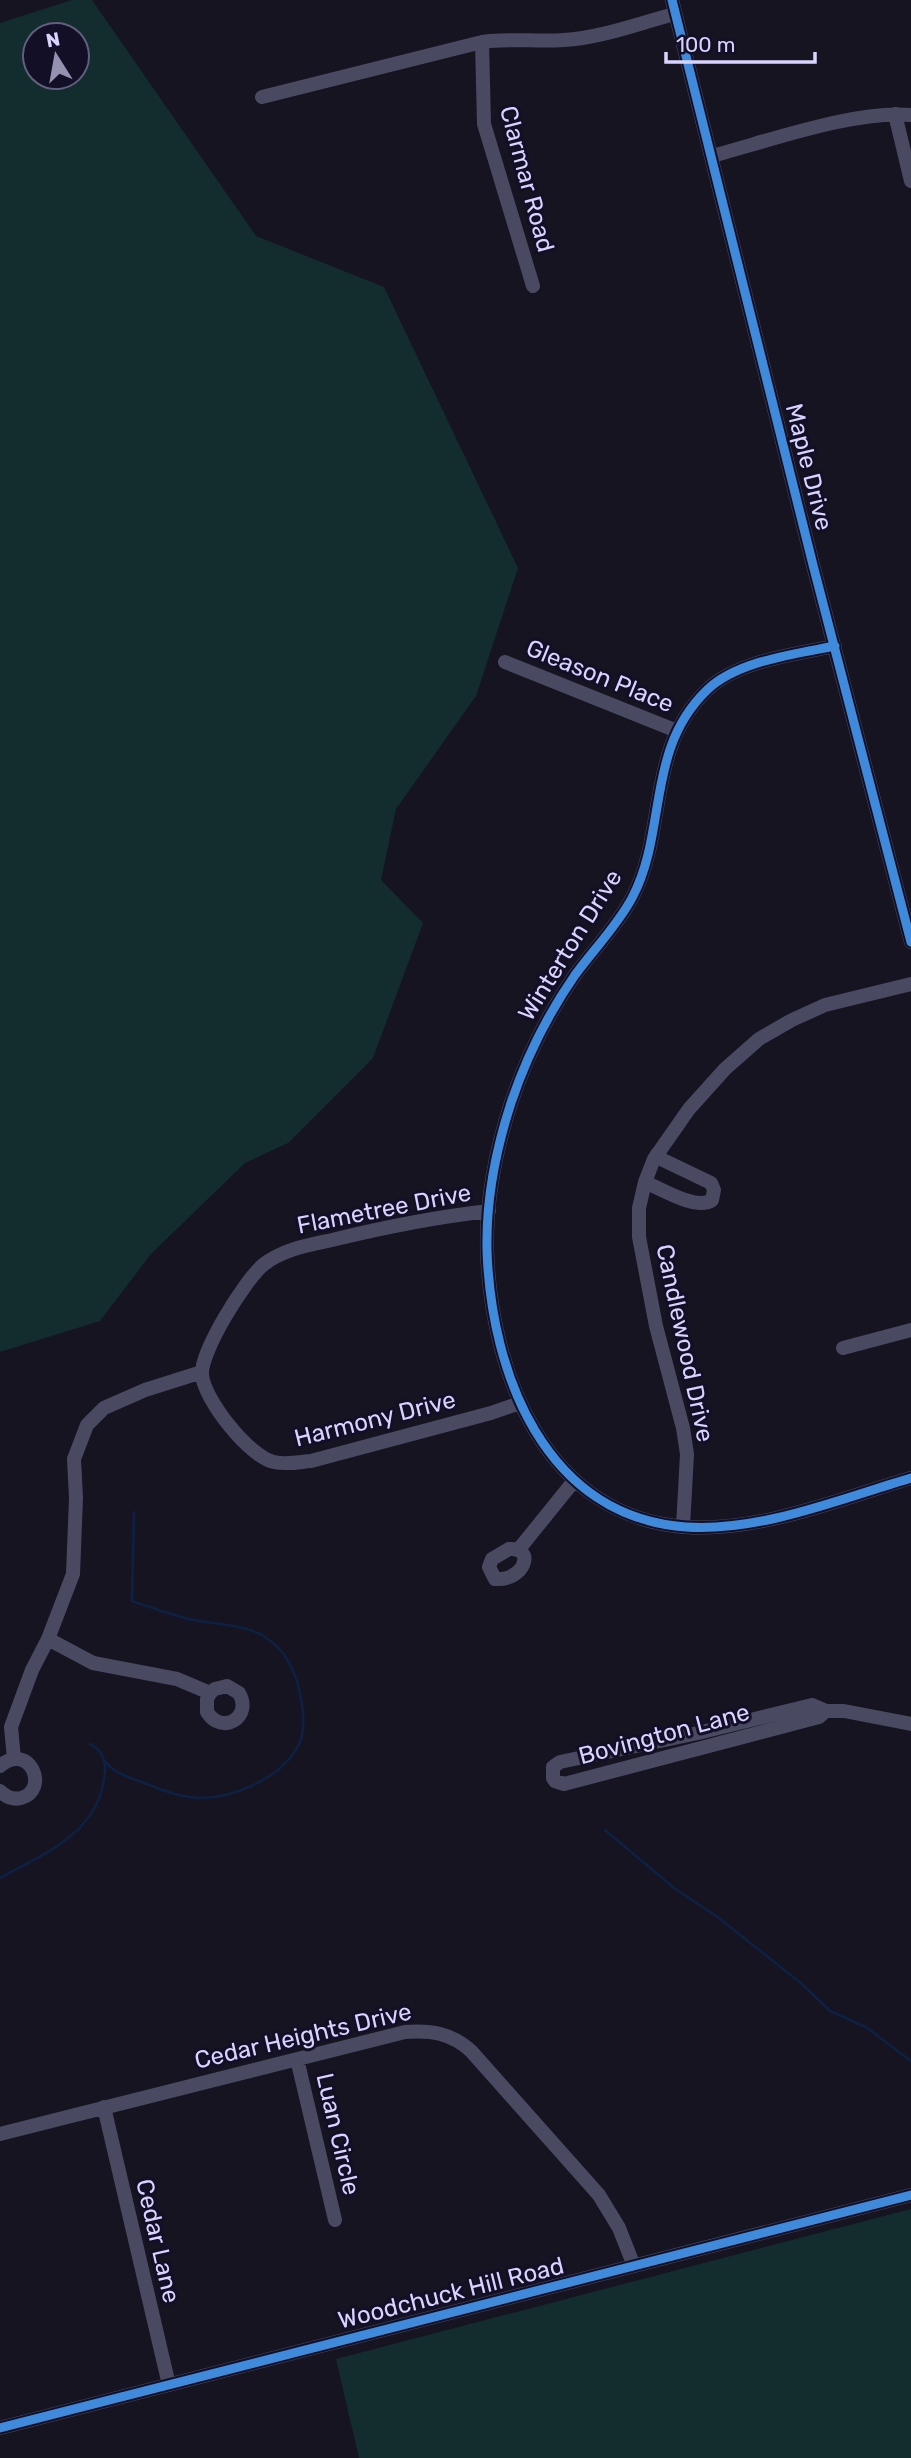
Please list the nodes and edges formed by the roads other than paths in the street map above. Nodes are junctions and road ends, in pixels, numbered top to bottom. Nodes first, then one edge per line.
1 (674, 7) edge
2 (482, 42) junction
3 (262, 97) dead end
4 (894, 114) junction
5 (911, 115) edge
6 (712, 156) junction
7 (911, 181) edge
8 (533, 286) dead end
9 (835, 646) junction
10 (505, 662) dead end
11 (677, 732) junction
12 (909, 927) edge
13 (911, 942) edge
14 (911, 984) edge
15 (657, 1154) junction
16 (645, 1182) junction
17 (489, 1211) junction
18 (911, 1331) edge
19 (843, 1348) dead end
20 (202, 1372) junction
21 (520, 1403) junction
22 (911, 1478) edge
23 (573, 1481) junction
24 (683, 1527) junction
25 (519, 1549) dead end
26 (48, 1639) junction
27 (210, 1693) dead end
28 (911, 1724) edge
29 (738, 1730) junction
30 (14, 1759) junction
31 (0, 1766) edge
32 (0, 1791) edge
33 (297, 2059) junction
34 (104, 2108) junction
35 (0, 2134) edge
36 (911, 2195) edge
37 (335, 2221) dead end
38 (634, 2266) junction
39 (169, 2385) junction
40 (0, 2428) edge

1 - 2 street
1 - 6 street, Maple Drive
2 - 3 street
2 - 8 street, Clarmar Road
4 - 5 street
4 - 6 street
4 - 7 street
6 - 9 street, Maple Drive
9 - 11 street, Winterton Drive
9 - 12 street, Maple Drive
10 - 11 street, Gleason Place
11 - 17 street, Winterton Drive
12 - 13 street, Maple Drive
14 - 15 street, Candlewood Drive
15 - 16 street, Candlewood Drive
15 - 16 street
16 - 24 street, Candlewood Drive
17 - 20 street, Flametree Drive
17 - 21 street, Winterton Drive
18 - 19 street
20 - 21 street, Harmony Drive
20 - 26 street
21 - 23 street, Winterton Drive
22 - 24 street, Winterton Drive
23 - 24 street, Winterton Drive
23 - 25 street
26 - 27 street
26 - 30 street
28 - 29 street, Bovington Lane
29 - 29 street, Bovington Lane
30 - 31 street
30 - 32 street
33 - 34 street, Cedar Heights Drive
33 - 37 street, Luan Circle
33 - 38 street, Cedar Heights Drive
34 - 35 street, Cedar Heights Drive
34 - 39 street, Cedar Lane
36 - 38 street, Woodchuck Hill Road
38 - 39 street, Woodchuck Hill Road
39 - 40 street, Woodchuck Hill Road

